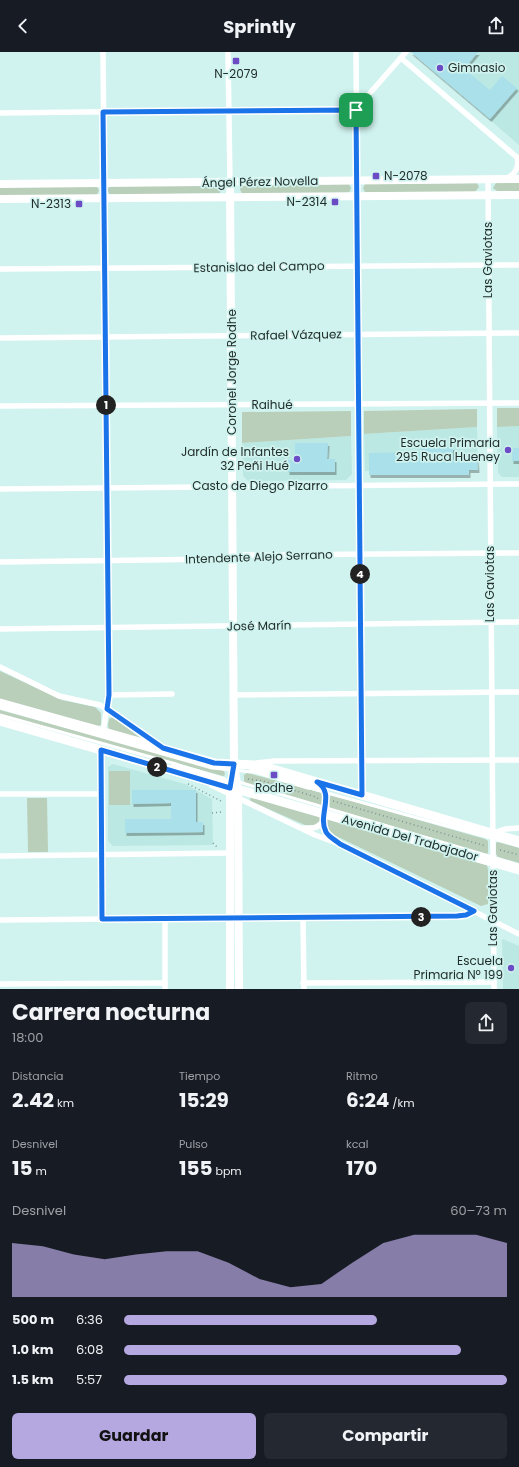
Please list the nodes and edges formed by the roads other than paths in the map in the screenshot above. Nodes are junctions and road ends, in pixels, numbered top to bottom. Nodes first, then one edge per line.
1 (103, 52) edge
2 (228, 52) edge
3 (356, 52) edge
4 (406, 52) edge
5 (401, 58) junction
6 (356, 110) junction
7 (229, 111) junction
8 (103, 112) junction
9 (0, 113) edge
10 (518, 158) edge
11 (488, 179) junction
12 (506, 179) junction
13 (519, 179) edge
14 (357, 181) junction
15 (230, 182) junction
16 (103, 183) junction
17 (0, 184) edge
18 (519, 194) edge
19 (488, 195) junction
20 (357, 196) junction
21 (230, 197) junction
22 (104, 198) junction
23 (0, 199) edge
24 (488, 265) junction
25 (519, 265) edge
26 (358, 266) junction
27 (231, 268) junction
28 (0, 269) edge
29 (104, 269) junction
30 (489, 333) junction
31 (519, 333) edge
32 (358, 335) junction
33 (231, 336) junction
34 (105, 337) junction
35 (0, 338) edge
36 (489, 403) junction
37 (519, 403) edge
38 (359, 404) junction
39 (232, 405) junction
40 (0, 406) edge
41 (106, 406) junction
42 (490, 484) junction
43 (519, 484) edge
44 (232, 486) junction
45 (360, 486) junction
46 (107, 488) junction
47 (0, 489) edge
48 (490, 553) junction
49 (519, 553) edge
50 (360, 554) junction
51 (233, 557) junction
52 (108, 560) junction
53 (0, 562) edge
54 (519, 622) edge
55 (491, 623) junction
56 (361, 624) junction
57 (233, 626) junction
58 (108, 627) junction
59 (0, 629) edge
60 (0, 667) edge
61 (519, 692) edge
62 (491, 693) junction
63 (172, 694) dead end
64 (362, 694) junction
65 (109, 695) junction
66 (234, 695) junction
67 (0, 703) edge
68 (0, 708) edge
69 (107, 709) junction
70 (0, 715) edge
71 (0, 721) edge
72 (103, 732) junction
73 (163, 748) junction
74 (101, 750) junction
75 (492, 760) junction
76 (519, 760) edge
77 (362, 761) junction
78 (174, 768) joint
79 (234, 768) junction
80 (250, 769) junction
81 (317, 782) junction
82 (235, 787) junction
83 (326, 792) junction
84 (0, 794) edge
85 (100, 794) junction
86 (362, 795) junction
87 (325, 814) junction
88 (296, 826) junction
89 (519, 828) edge
90 (492, 836) junction
91 (519, 841) edge
92 (340, 844) junction
93 (519, 846) edge
94 (230, 853) junction
95 (101, 854) junction
96 (0, 856) edge
97 (492, 860) junction
98 (519, 865) edge
99 (519, 870) edge
100 (474, 911) junction
101 (230, 918) junction
102 (239, 918) junction
103 (303, 918) junction
104 (102, 919) junction
105 (165, 919) junction
106 (0, 920) edge
107 (492, 920) junction
108 (519, 934) edge
109 (494, 982) junction
110 (0, 984) edge
111 (165, 986) edge
112 (304, 986) edge
113 (230, 989) edge
114 (239, 989) edge
115 (494, 989) edge

1 - 8 street
2 - 7 street, Coronel Jorge Rodhe
3 - 6 street
4 - 5 street
5 - 6 street
5 - 10 street
6 - 7 street
6 - 14 street
7 - 8 street
7 - 15 street, Coronel Jorge Rodhe
8 - 9 street
8 - 16 street
10 - 12 street
11 - 12 main road, Ángel Pérez Novella
11 - 14 main road, Ángel Pérez Novella
11 - 19 street, Las Gaviotas
12 - 13 main road, Ángel Pérez Novella
14 - 15 main road, Ángel Pérez Novella
14 - 20 street
15 - 16 main road, Ángel Pérez Novella
15 - 21 main road, Coronel Jorge Rodhe
16 - 17 main road, Ángel Pérez Novella
16 - 22 street
18 - 19 main road, Ángel Pérez Novella
19 - 20 main road, Ángel Pérez Novella
19 - 24 street, Las Gaviotas
20 - 21 main road, Ángel Pérez Novella
20 - 26 street
21 - 22 main road, Ángel Pérez Novella
21 - 27 main road, Coronel Jorge Rodhe
22 - 23 main road, Ángel Pérez Novella
22 - 29 street
24 - 25 street, Estanislao del Campo
24 - 26 street, Estanislao del Campo
24 - 30 street, Las Gaviotas
26 - 27 street, Estanislao del Campo
26 - 32 street
27 - 29 street, Estanislao del Campo
27 - 33 main road, Coronel Jorge Rodhe
28 - 29 street, Estanislao del Campo
29 - 34 street
30 - 31 street, Rafael Vázquez
30 - 32 street, Rafael Vázquez
30 - 36 street, Las Gaviotas
32 - 33 street, Rafael Vázquez
32 - 38 street
33 - 34 street, Rafael Vázquez
33 - 39 main road, Coronel Jorge Rodhe
34 - 35 street, Rafael Vázquez
34 - 41 street
36 - 37 street, Raihué
36 - 38 street, Raihué
36 - 42 street, Las Gaviotas
38 - 39 street, Raihué
38 - 45 street
39 - 41 street, Raihué
39 - 44 main road, Coronel Jorge Rodhe
40 - 41 street, Raihué
41 - 46 street
42 - 43 street, Casto de Diego Pizarro
42 - 45 street, Casto de Diego Pizarro
42 - 48 street, Las Gaviotas
44 - 45 street, Casto de Diego Pizarro
44 - 46 street, Casto de Diego Pizarro
44 - 51 main road, Coronel Jorge Rodhe
45 - 50 street
46 - 47 street, Casto de Diego Pizarro
46 - 52 street
48 - 49 street, Intendente Alejo Serrano
48 - 50 street, Intendente Alejo Serrano
48 - 55 street, Las Gaviotas
50 - 51 street, Intendente Alejo Serrano
50 - 56 street
51 - 52 street, Intendente Alejo Serrano
51 - 57 main road, Coronel Jorge Rodhe
52 - 53 street, Intendente Alejo Serrano
52 - 58 street
54 - 55 street, José Marín
55 - 56 street, José Marín
55 - 62 street, Las Gaviotas
56 - 57 street, José Marín
56 - 64 street
57 - 58 street, José Marín
57 - 66 main road, Coronel Jorge Rodhe
58 - 59 street, José Marín
58 - 65 street
60 - 69 street
61 - 62 street
62 - 64 street
62 - 75 street, Las Gaviotas
63 - 65 street
64 - 66 street
64 - 77 street
65 - 69 street
66 - 79 main road, Coronel Jorge Rodhe
67 - 72 main road
68 - 79 lane
69 - 72 street
69 - 73 street
70 - 82 lane
71 - 74 main road, Avenida Del Trabajador
72 - 73 main road
73 - 79 main road
74 - 82 main road, Avenida Del Trabajador
74 - 85 street
75 - 76 street
75 - 77 street
75 - 90 street, Las Gaviotas
77 - 80 street
77 - 86 street
78 - 78 street
79 - 80 main road
79 - 82 main road, Coronel Jorge Rodhe
79 - 83 lane
80 - 80 street
80 - 81 main road
81 - 83 street
81 - 86 main road
82 - 87 main road, Avenida Del Trabajador
82 - 88 street
82 - 94 main road, Coronel Jorge Rodhe
82 - 102 main road, Coronel Jorge Rodhe
83 - 87 street
83 - 90 lane
84 - 85 street
85 - 95 street
86 - 90 main road
87 - 88 street
87 - 92 street
87 - 97 main road, Avenida Del Trabajador
88 - 92 street
89 - 90 street
90 - 91 main road
90 - 93 lane
90 - 97 street, Las Gaviotas
92 - 100 street
94 - 95 street
94 - 101 main road, Coronel Jorge Rodhe
95 - 96 street
95 - 104 street
97 - 98 lane
97 - 99 main road, Avenida Del Trabajador
97 - 107 street, Las Gaviotas
100 - 103 street
100 - 107 street
101 - 102 street
101 - 105 street
101 - 113 main road, Coronel Jorge Rodhe
102 - 103 street
102 - 114 main road, Coronel Jorge Rodhe
103 - 112 street
104 - 105 street
104 - 106 street
105 - 111 street
107 - 108 street
107 - 109 street, Las Gaviotas
109 - 112 street
109 - 115 street, Las Gaviotas
110 - 111 street

